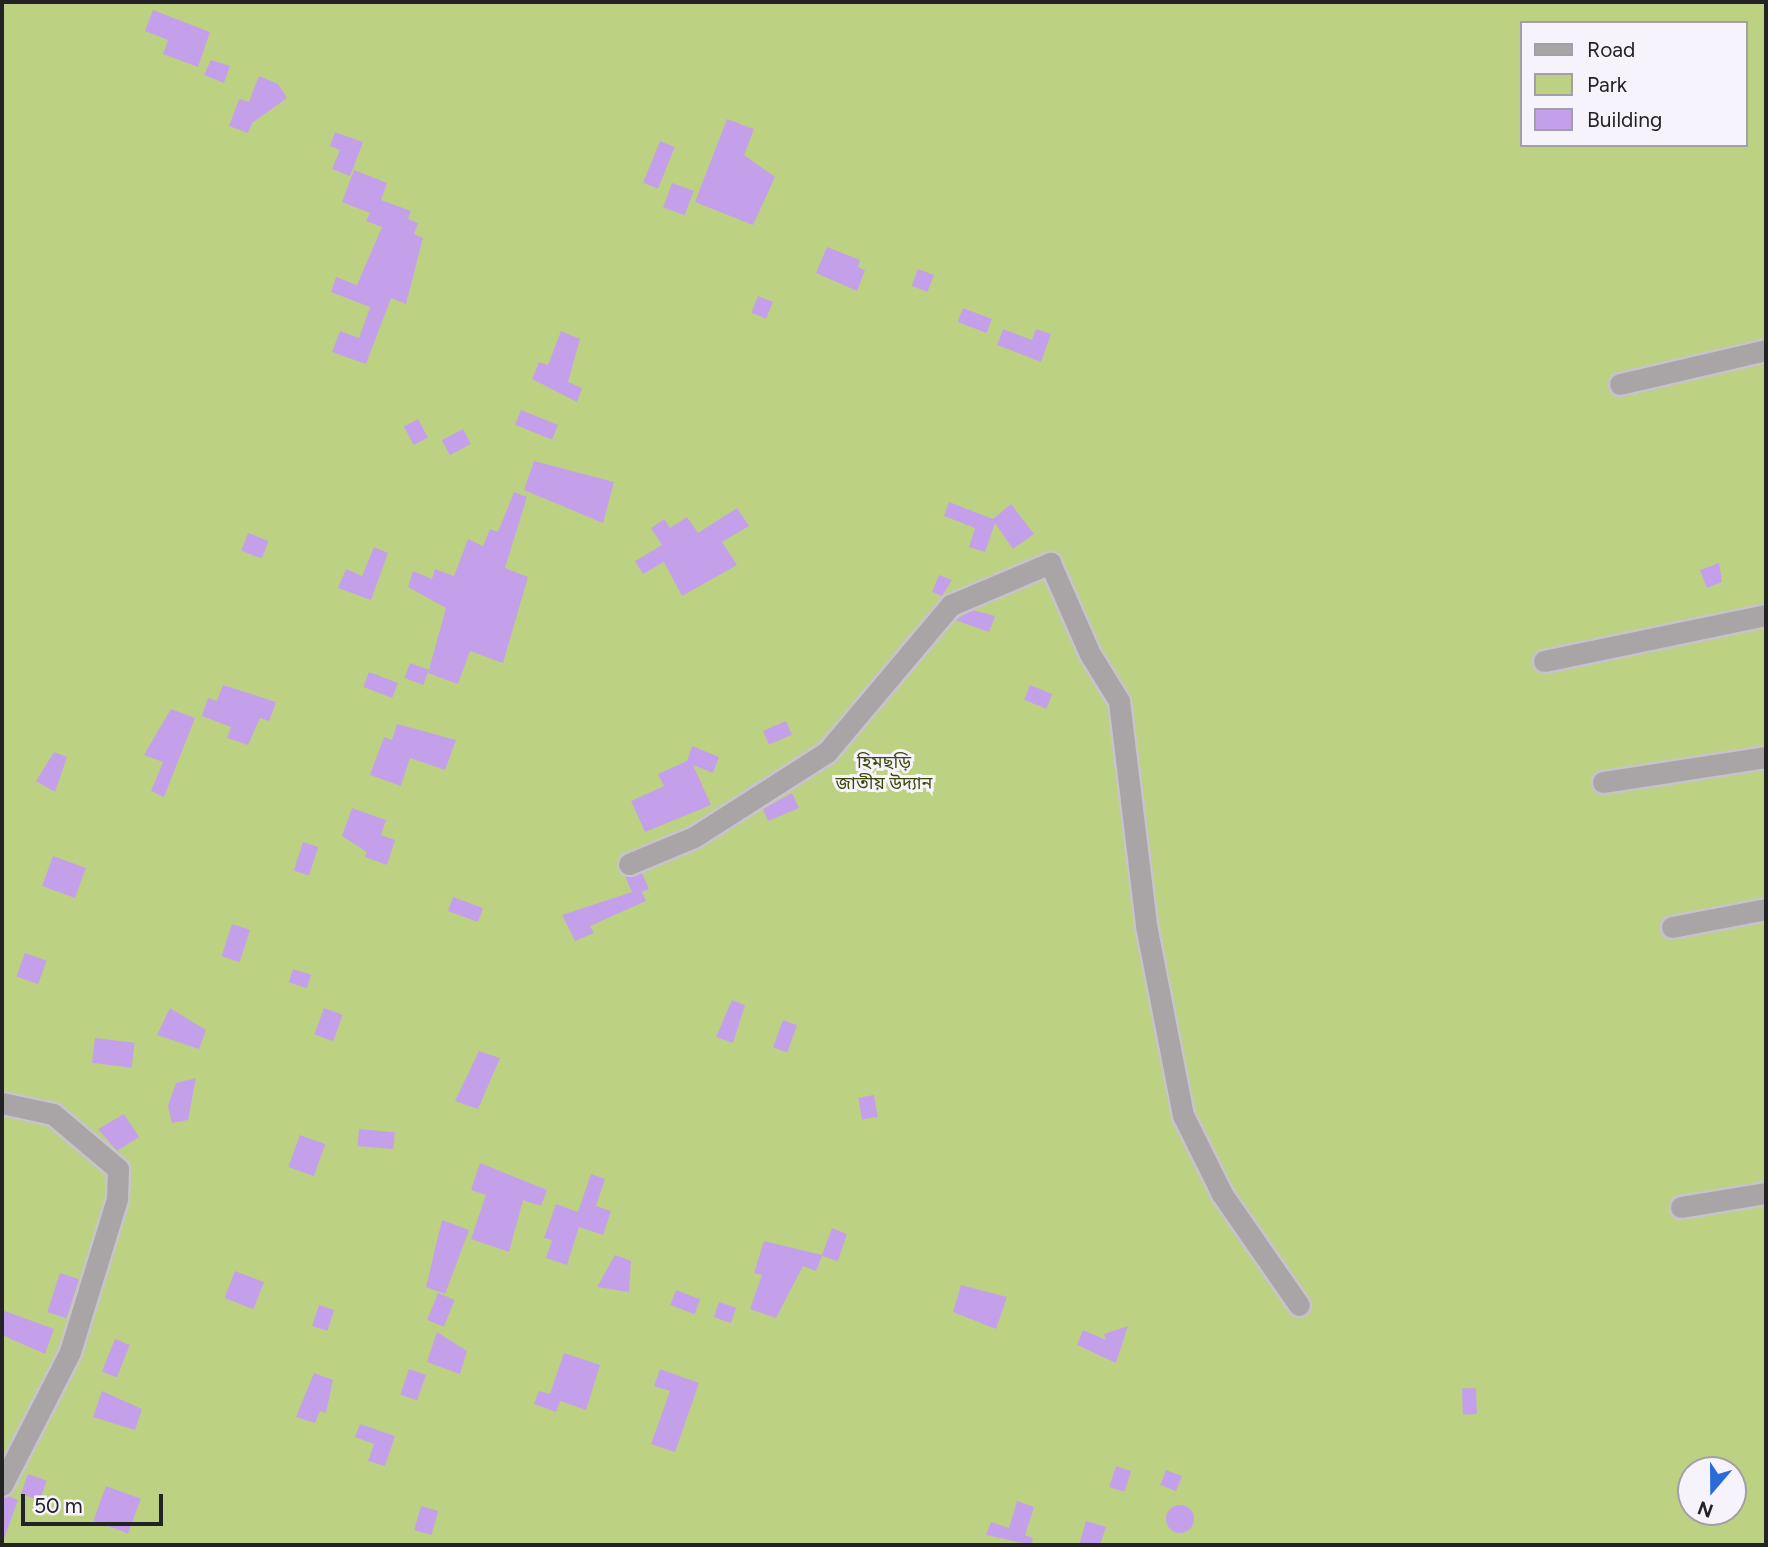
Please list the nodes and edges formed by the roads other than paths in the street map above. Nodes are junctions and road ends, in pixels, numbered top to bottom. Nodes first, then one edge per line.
1 (1766, 350) edge
2 (1620, 384) dead end
3 (1766, 615) edge
4 (1544, 661) dead end
5 (1766, 757) edge
6 (1603, 782) dead end
7 (629, 864) dead end
8 (1766, 909) edge
9 (1672, 927) dead end
10 (2, 1103) edge
11 (1766, 1193) edge
12 (1681, 1208) dead end
13 (1299, 1305) dead end
14 (2, 1485) edge

1 - 2 street
3 - 4 street
5 - 6 street
7 - 13 street
8 - 9 street
10 - 14 street
11 - 12 street

